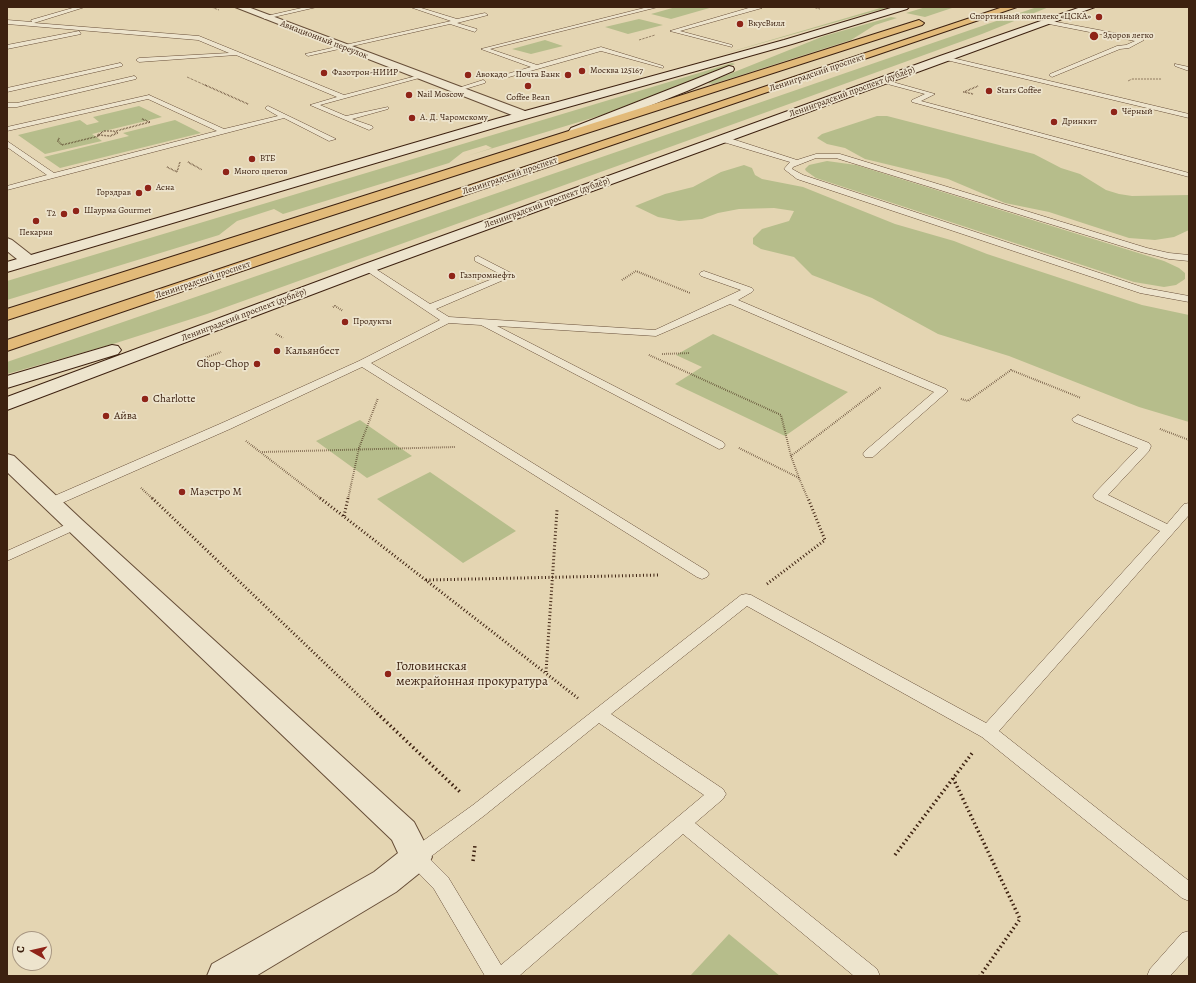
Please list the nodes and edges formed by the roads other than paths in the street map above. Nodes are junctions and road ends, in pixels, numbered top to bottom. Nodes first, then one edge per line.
1 (82, 7) edge
2 (240, 7) edge
3 (314, 7) edge
4 (413, 7) edge
5 (655, 7) edge
6 (755, 7) edge
7 (904, 7) edge
8 (1012, 7) edge
9 (1090, 7) edge
10 (485, 15) dead end
11 (265, 17) junction
12 (1045, 17) junction
13 (930, 19) dead end
14 (457, 21) junction
15 (7, 22) edge
16 (24, 23) junction
17 (450, 23) junction
18 (100, 30) junction
19 (475, 30) dead end
20 (788, 42) junction
21 (733, 45) joint
22 (342, 46) junction
23 (7, 47) edge
24 (710, 52) dead end
25 (239, 54) junction
26 (308, 54) dead end
27 (944, 58) junction
28 (139, 60) dead end
29 (680, 61) dead end
30 (269, 62) dead end
31 (262, 64) junction
32 (120, 65) dead end
33 (1176, 65) dead end
34 (537, 67) junction
35 (661, 67) junction
36 (1189, 69) edge
37 (509, 74) dead end
38 (1052, 75) dead end
39 (420, 76) junction
40 (134, 78) dead end
41 (882, 81) junction
42 (483, 82) dead end
43 (7, 90) edge
44 (455, 90) junction
45 (343, 97) junction
46 (49, 98) junction
47 (58, 102) dead end
48 (7, 105) edge
49 (268, 108) road end
50 (386, 108) dead end
51 (521, 114) junction
52 (285, 116) junction
53 (1189, 116) edge
54 (346, 118) junction
55 (500, 122) junction
56 (369, 128) dead end
57 (7, 129) edge
58 (224, 132) junction
59 (332, 139) dead end
60 (723, 139) junction
61 (553, 140) junction
62 (7, 144) edge
63 (797, 162) junction
64 (1189, 175) edge
65 (53, 176) junction
66 (7, 188) edge
67 (7, 243) edge
68 (1189, 249) edge
69 (1189, 255) edge
70 (1189, 258) edge
71 (478, 259) dead end
72 (29, 261) junction
73 (7, 267) edge
74 (368, 268) junction
75 (704, 274) dead end
76 (348, 276) junction
77 (1189, 299) edge
78 (730, 300) junction
79 (429, 308) junction
80 (7, 315) edge
81 (447, 320) junction
82 (480, 322) junction
83 (7, 346) edge
84 (363, 363) junction
85 (7, 382) edge
86 (7, 404) edge
87 (1078, 419) dead end
88 (719, 445) road end
89 (869, 454) dead end
90 (7, 460) edge
91 (50, 503) junction
92 (1189, 507) edge
93 (74, 525) junction
94 (1169, 530) junction
95 (7, 556) edge
96 (702, 574) road end
97 (599, 714) junction
98 (988, 732) junction
99 (684, 824) junction
100 (416, 857) junction
101 (1189, 892) edge
102 (1189, 940) edge
103 (224, 976) edge
104 (496, 976) edge
105 (504, 976) edge
106 (870, 976) edge
107 (1157, 976) edge

1 - 16 lane
2 - 11 main road, Авиационный переулок
3 - 11 lane
4 - 14 lane
5 - 34 lane
6 - 21 lane
7 - 20 main road
8 - 83 main road, Ленинградский проспект
9 - 12 main road, Ленинградский проспект (дублёр)
10 - 14 lane
11 - 22 main road, Авиационный переулок
12 - 27 main road, Ленинградский проспект (дублёр)
12 - 38 lane
13 - 61 main road, Ленинградский проспект
14 - 17 lane
15 - 16 lane
16 - 18 lane
17 - 19 lane
17 - 22 lane
18 - 23 lane
18 - 25 lane
20 - 55 main road
20 - 61 main road
21 - 24 main road
22 - 26 lane
22 - 39 main road, Авиационный переулок
25 - 28 lane
25 - 31 lane
27 - 41 main road, Ленинградский проспект (дублёр)
27 - 53 lane
29 - 35 main road
30 - 31 lane
31 - 45 lane
32 - 43 lane
33 - 36 lane
34 - 35 lane
34 - 37 lane
35 - 51 main road
39 - 44 main road, Авиационный переулок
39 - 45 lane
40 - 46 lane
41 - 60 main road, Ленинградский проспект (дублёр)
41 - 64 lane
42 - 44 lane
44 - 51 main road, Авиационный переулок
45 - 54 lane
46 - 47 lane
46 - 48 lane
49 - 52 lane
50 - 54 lane
51 - 55 main road
52 - 58 lane
52 - 59 lane
54 - 56 lane
55 - 72 main road
57 - 58 lane
58 - 65 lane
60 - 63 lane
60 - 74 main road, Ленинградский проспект (дублёр)
61 - 80 main road, Ленинградский проспект
62 - 65 lane
63 - 70 lane
63 - 77 lane
65 - 66 lane
67 - 72 main road
68 - 69 lane
71 - 79 lane
72 - 73 main road
74 - 76 main road, Ленинградский проспект (дублёр)
74 - 79 lane
75 - 78 lane
76 - 85 main road
76 - 86 main road, Ленинградский проспект (дублёр)
78 - 82 lane
78 - 89 lane
79 - 81 lane
81 - 82 lane
81 - 84 lane
82 - 88 lane
84 - 91 lane
84 - 96 lane
87 - 94 lane
90 - 91 main road
91 - 93 main road
92 - 94 lane
93 - 95 lane
93 - 100 main road
94 - 98 lane
97 - 98 lane
97 - 99 lane
97 - 100 lane
98 - 101 lane
99 - 105 lane
99 - 106 lane
100 - 103 main road
100 - 104 lane
102 - 107 lane

